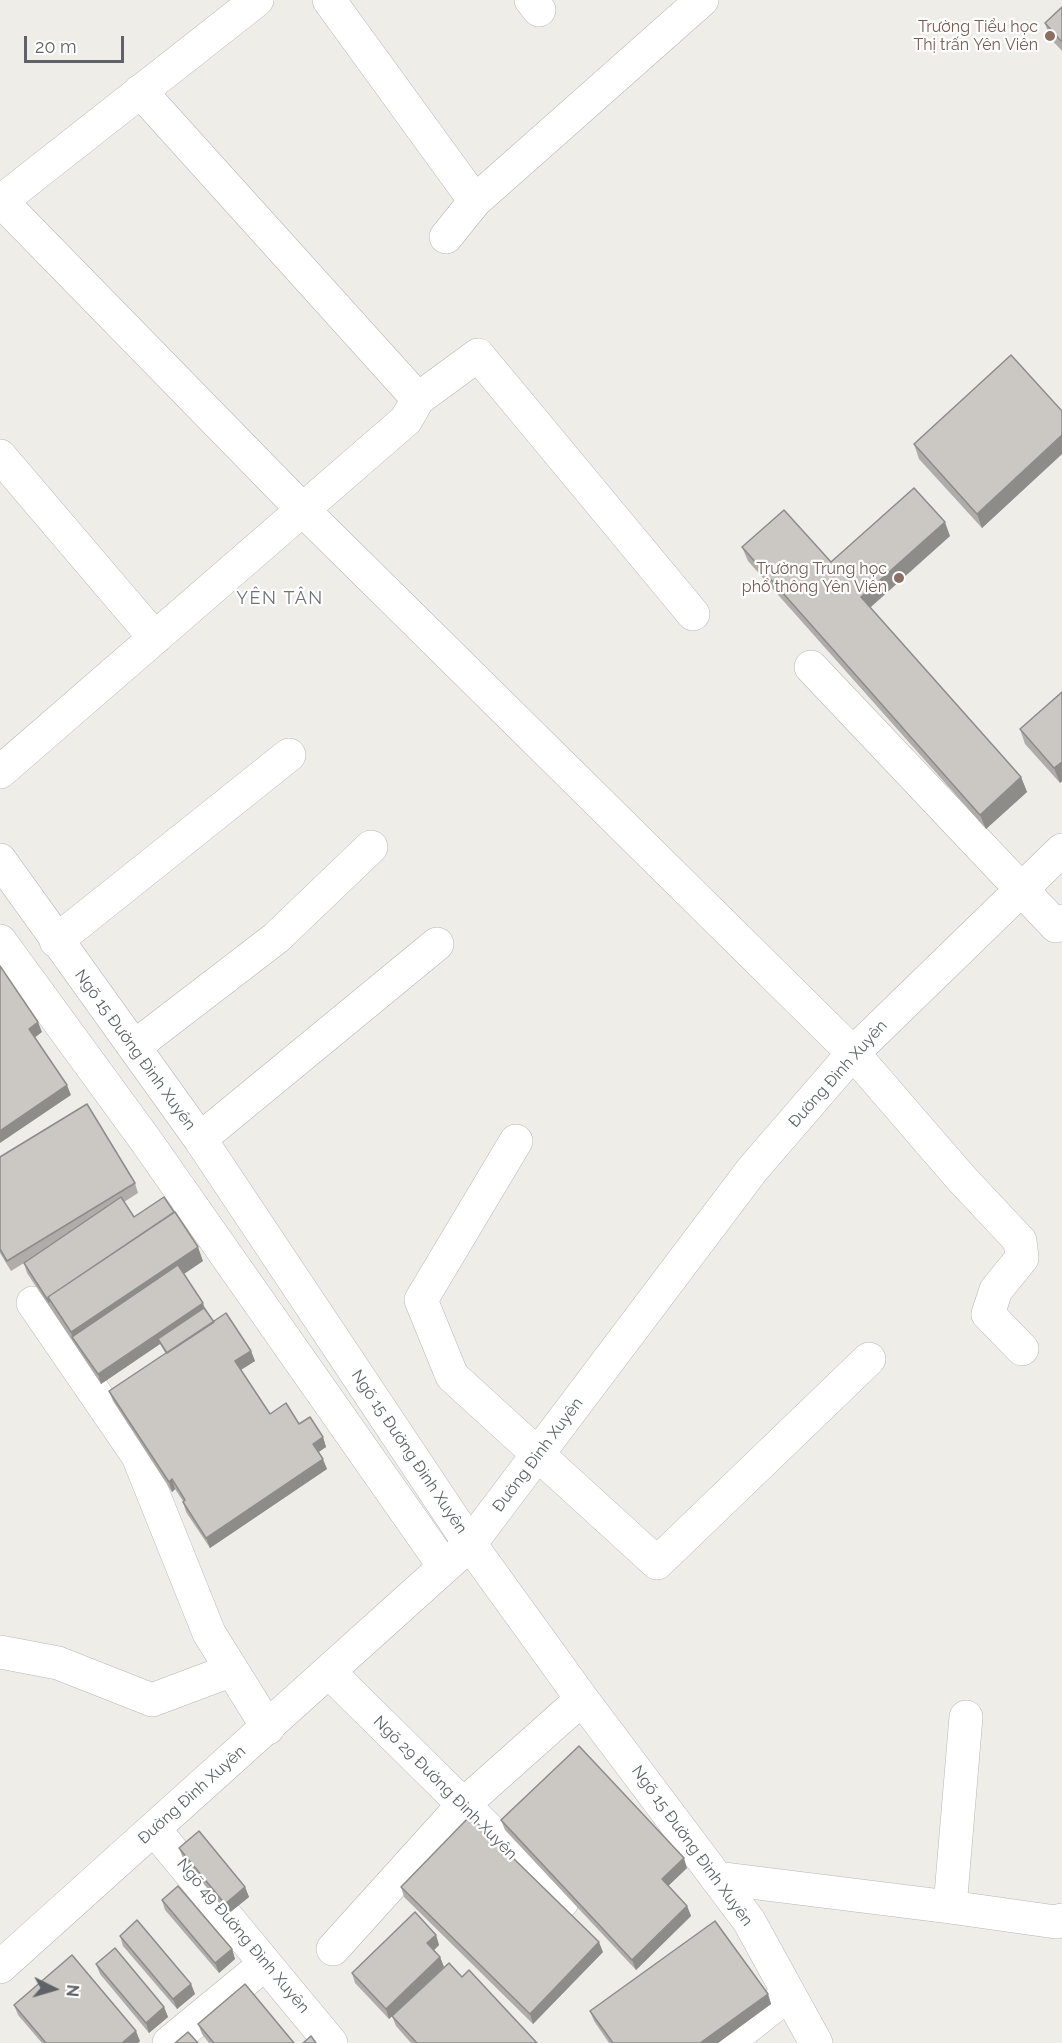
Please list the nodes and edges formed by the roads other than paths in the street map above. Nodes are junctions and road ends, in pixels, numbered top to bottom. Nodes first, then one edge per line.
1 (257, 0) edge
2 (329, 0) edge
3 (702, 0) edge
4 (140, 91) junction
5 (0, 201) edge
6 (476, 201) junction
7 (446, 237) dead end
8 (418, 399) junction
9 (0, 456) edge
10 (303, 510) junction
11 (693, 614) dead end
12 (155, 638) junction
13 (811, 666) dead end
14 (289, 755) dead end
15 (0, 772) edge
16 (370, 847) dead end
17 (1062, 850) edge
18 (0, 860) edge
19 (1019, 890) junction
20 (1062, 921) edge
21 (0, 941) edge
22 (56, 941) junction
23 (437, 944) dead end
24 (134, 1047) junction
25 (853, 1053) junction
26 (200, 1139) junction
27 (516, 1141) dead end
28 (33, 1303) dead end
29 (1022, 1349) dead end
30 (868, 1359) dead end
31 (538, 1457) junction
32 (470, 1544) junction
33 (444, 1566) junction
34 (0, 1652) edge
35 (232, 1670) junction
36 (330, 1672) junction
37 (582, 1699) junction
38 (966, 1717) dead end
39 (268, 1728) junction
40 (462, 1806) junction
41 (154, 1829) junction
42 (717, 1878) junction
43 (562, 1902) edge
44 (950, 1907) junction
45 (1062, 1920) edge
46 (333, 1949) dead end
47 (1, 1964) edge
48 (265, 1964) junction
49 (789, 1994) junction
50 (170, 2043) edge
51 (332, 2043) edge
52 (727, 2043) edge
53 (816, 2043) edge

1 - 4 street
2 - 6 street
3 - 6 street
4 - 5 street
4 - 8 street
5 - 10 street
6 - 7 street
8 - 10 street
8 - 11 street
9 - 12 street
10 - 12 street
10 - 25 street
12 - 15 street
13 - 19 street
14 - 22 street
16 - 24 street
17 - 19 street, Đường Đình Xuyên
18 - 22 street, Ngõ 15 Đường Đình Xuyên
19 - 20 street
19 - 25 street, Đường Đình Xuyên
21 - 33 street
22 - 24 street, Ngõ 15 Đường Đình Xuyên
23 - 26 street
24 - 26 street, Ngõ 15 Đường Đình Xuyên
25 - 29 street
25 - 31 street, Đường Đình Xuyên
26 - 32 street, Ngõ 15 Đường Đình Xuyên
27 - 31 street
28 - 35 street
30 - 31 street
31 - 32 street, Đường Đình Xuyên
32 - 33 street, Đường Đình Xuyên
32 - 37 street, Ngõ 15 Đường Đình Xuyên
33 - 36 street, Đường Đình Xuyên
34 - 35 street
35 - 39 street
36 - 39 street, Đường Đình Xuyên
36 - 40 street, Ngõ 29 Đường Đình Xuyên
37 - 40 street
37 - 42 street, Ngõ 15 Đường Đình Xuyên
38 - 44 street
39 - 41 street, Đường Đình Xuyên
40 - 43 street, Ngõ 29 Đường Đình Xuyên
40 - 46 street
41 - 47 street, Đường Đình Xuyên
41 - 48 street, Ngõ 49 Đường Đình Xuyên
42 - 44 street
42 - 49 street, Ngõ 15 Đường Đình Xuyên
44 - 45 street
48 - 50 street
48 - 51 street, Ngõ 49 Đường Đình Xuyên
49 - 52 street
49 - 53 street, Ngõ 15 Đường Đình Xuyên

